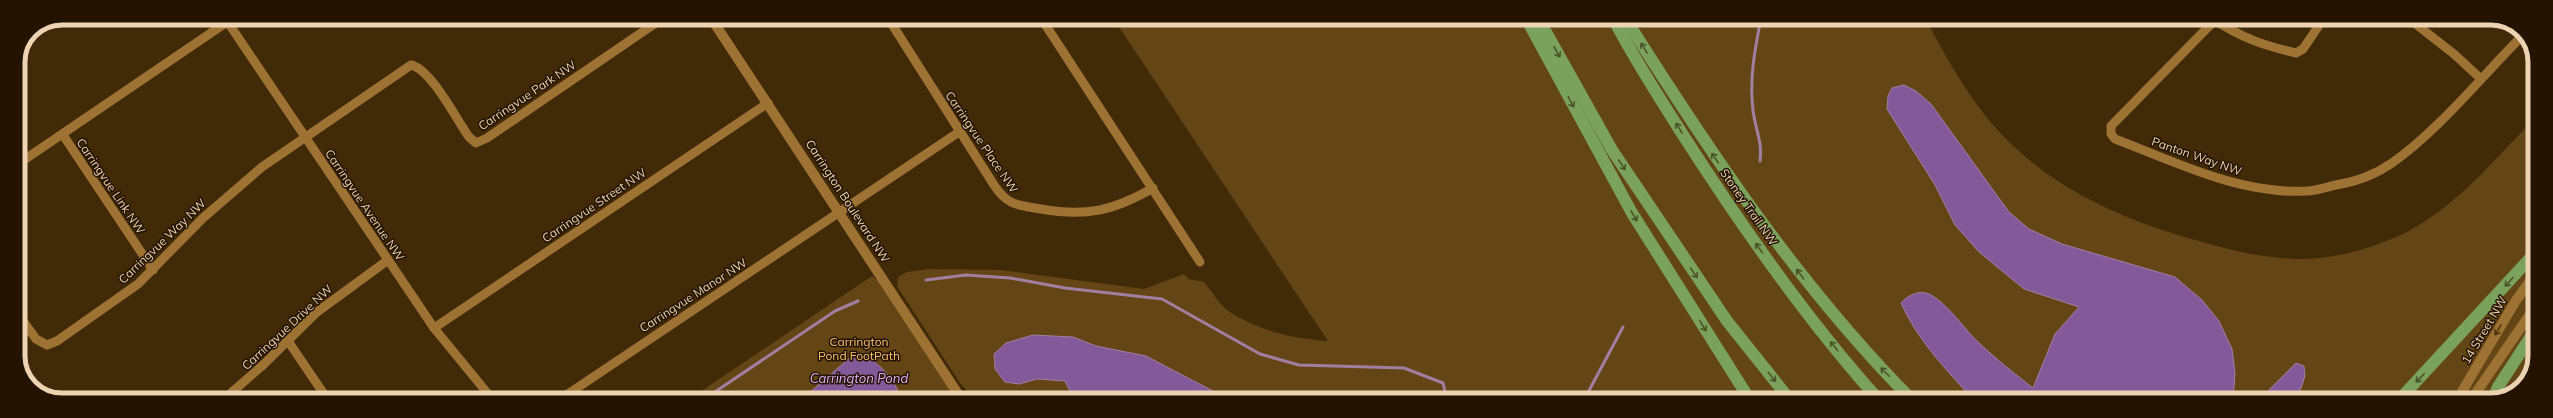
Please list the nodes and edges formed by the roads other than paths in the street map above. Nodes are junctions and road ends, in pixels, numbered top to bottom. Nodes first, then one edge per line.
1 (219, 25) edge
2 (229, 25) edge
3 (653, 25) edge
4 (716, 25) edge
5 (892, 25) edge
6 (1046, 25) edge
7 (1530, 25) edge
8 (1542, 25) edge
9 (1617, 25) edge
10 (1629, 25) edge
11 (2210, 25) edge
12 (2224, 25) edge
13 (2319, 25) edge
14 (2417, 25) edge
15 (2520, 38) edge
16 (2480, 78) junction
17 (768, 103) junction
18 (960, 132) junction
19 (63, 135) junction
20 (305, 136) junction
21 (25, 159) edge
22 (1153, 188) junction
23 (840, 212) junction
24 (388, 260) junction
25 (1200, 262) dead end
26 (2528, 262) edge
27 (153, 270) junction
28 (2528, 284) edge
29 (2528, 317) edge
30 (25, 324) edge
31 (434, 328) junction
32 (288, 341) junction
33 (2528, 341) edge
34 (231, 393) edge
35 (323, 393) edge
36 (487, 393) edge
37 (569, 393) edge
38 (957, 393) edge
39 (1746, 393) edge
40 (1784, 393) edge
41 (1873, 393) edge
42 (1905, 393) edge
43 (2406, 393) edge
44 (2461, 393) edge
45 (2476, 393) edge
46 (2496, 393) edge

1 - 19 street
2 - 20 street, Carringvue Avenue NW
3 - 20 street, Carringvue Park NW
4 - 17 street, Carrington Boulevard NW
5 - 18 street, Carringvue Place NW
6 - 22 street
7 -> 39 highway
8 -> 40 highway
41 -> 9 highway, Stoney Trail NW
42 -> 10 highway
11 - 16 street, Panton Way NW
12 - 13 street
14 - 16 street
15 - 16 street, Panton Way NW
17 - 23 street, Carrington Boulevard NW
17 - 31 street, Carringvue Street NW
18 - 22 street, Carringvue Place NW
18 - 23 street, Carringvue Manor NW
19 - 21 street
19 - 27 street, Carringvue Link NW
20 - 24 street, Carringvue Avenue NW
20 - 27 street, Carringvue Way NW
22 - 25 street
23 - 37 street, Carringvue Manor NW
23 - 38 street, Carrington Boulevard NW
24 - 31 street, Carringvue Avenue NW
24 - 32 street, Carringvue Drive NW
26 -> 43 highway
27 - 30 street, Carringvue Way NW
28 -> 44 street, 14 Street NW
29 - 45 street
31 - 36 street, Carringvue Avenue NW
32 - 34 street, Carringvue Drive NW
32 - 35 street
33 - 46 highway

